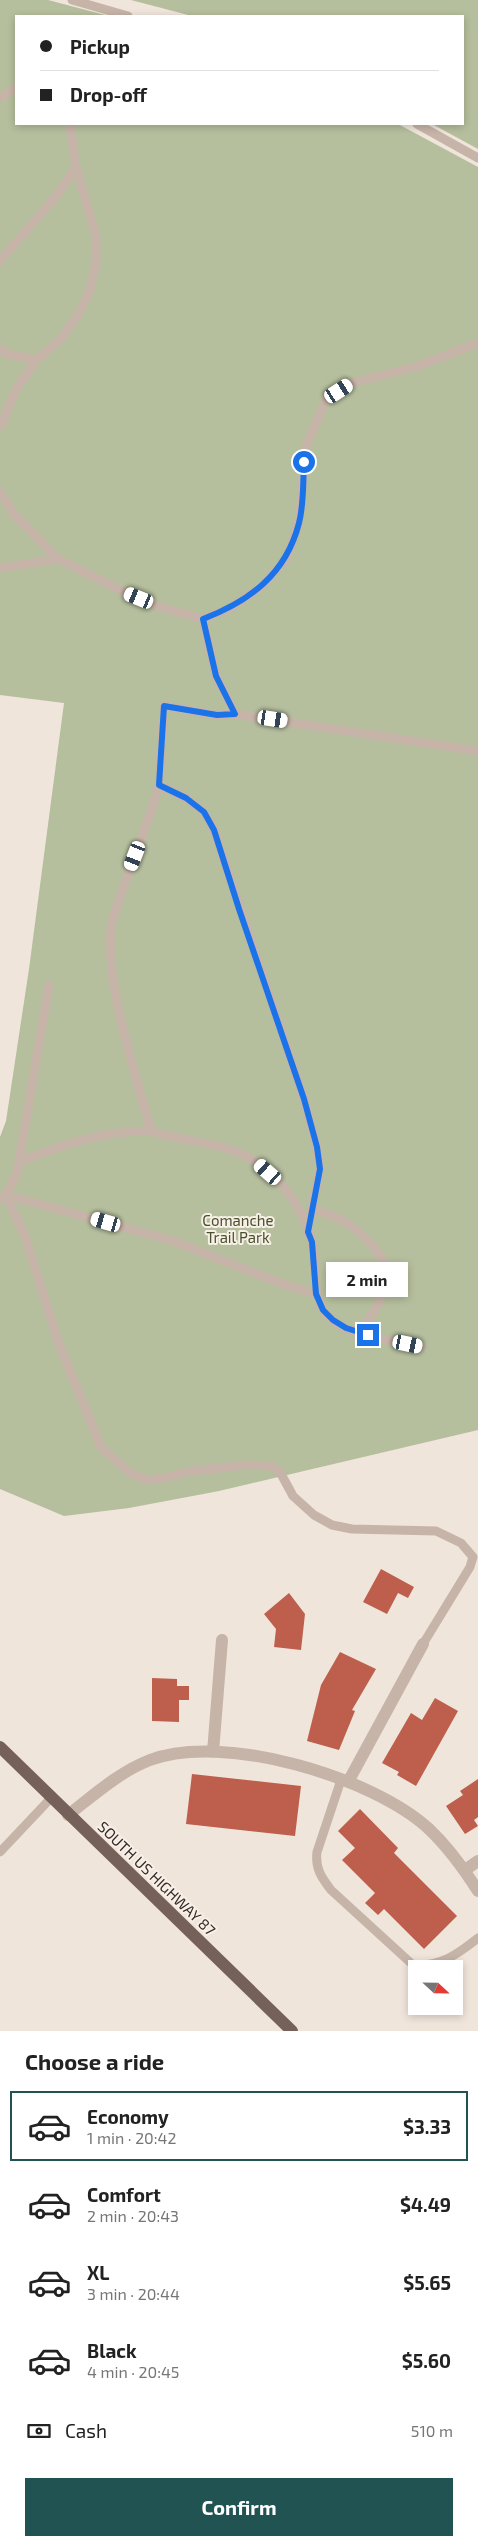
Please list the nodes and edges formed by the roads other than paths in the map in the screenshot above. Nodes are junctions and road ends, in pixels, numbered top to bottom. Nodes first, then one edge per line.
1 (72, 0) edge
2 (124, 15) edge
3 (15, 89) edge
4 (0, 98) edge
5 (70, 125) edge
6 (418, 125) edge
7 (478, 158) edge
8 (76, 167) junction
9 (0, 261) edge
10 (478, 343) edge
11 (0, 348) edge
12 (36, 360) junction
13 (0, 426) edge
14 (0, 492) edge
15 (58, 559) junction
16 (0, 568) edge
17 (203, 619) junction
18 (235, 714) junction
19 (478, 751) edge
20 (159, 785) junction
21 (49, 986) dead end
22 (151, 1131) junction
23 (19, 1162) junction
24 (3, 1197) edge
25 (312, 1208) junction
26 (308, 1232) junction
27 (316, 1294) junction
28 (355, 1331) junction
29 (421, 1347) dead end
30 (222, 1640) dead end
31 (423, 1644) joint
32 (0, 1747) edge
33 (213, 1752) junction
34 (345, 1781) junction
35 (51, 1798) junction
36 (68, 1815) junction
37 (0, 1852) edge
38 (478, 1861) edge
39 (465, 1870) junction
40 (478, 1891) edge
41 (478, 1938) edge
42 (292, 2031) edge

1 - 2 lane
3 - 4 lane
5 - 8 lane
6 - 7 lane
8 - 9 lane
8 - 12 lane
10 - 17 lane
11 - 12 lane
12 - 13 lane
14 - 15 lane
15 - 16 lane
15 - 17 lane
17 - 18 lane
18 - 19 lane
18 - 20 lane
20 - 22 lane
20 - 25 lane
21 - 23 lane
22 - 23 lane
22 - 26 lane
23 - 24 lane
24 - 27 lane
24 - 31 lane
25 - 26 lane
25 - 28 lane
26 - 27 lane
27 - 28 lane
28 - 29 lane
30 - 33 street
31 - 34 street
32 - 35 main road, SOUTH US HIGHWAY 87
33 - 34 street
33 - 36 street
34 - 39 street
34 - 41 lane
35 - 36 main road, SOUTH US HIGHWAY 87
35 - 37 lane
36 - 42 main road, SOUTH US HIGHWAY 87
38 - 39 street
39 - 40 street

